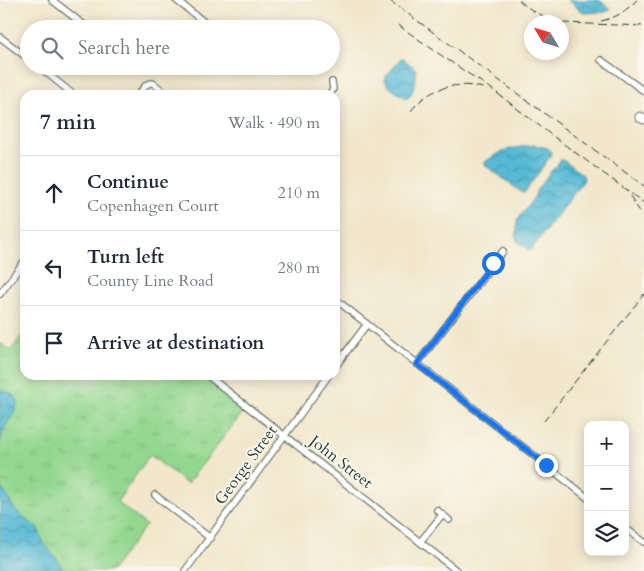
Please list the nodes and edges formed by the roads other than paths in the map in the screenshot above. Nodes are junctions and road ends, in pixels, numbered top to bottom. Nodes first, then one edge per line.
1 (52, 0) edge
2 (176, 0) edge
3 (78, 20) edge
4 (202, 20) edge
5 (0, 37) edge
6 (20, 52) edge
7 (600, 60) dead end
8 (49, 75) edge
9 (332, 82) dead end
10 (68, 90) edge
11 (142, 90) edge
12 (161, 90) edge
13 (332, 90) edge
14 (644, 91) edge
15 (503, 251) dead end
16 (20, 267) edge
17 (0, 294) edge
18 (340, 303) edge
19 (367, 324) junction
20 (340, 360) edge
21 (417, 364) junction
22 (213, 380) edge
23 (325, 380) edge
24 (284, 435) junction
25 (155, 495) dead end
26 (584, 495) edge
27 (437, 510) dead end
28 (442, 515) junction
29 (449, 520) dead end
30 (629, 531) edge
31 (210, 538) junction
32 (420, 542) junction
33 (644, 542) edge
34 (186, 571) edge
35 (457, 571) edge

1 - 3 street
2 - 4 street
5 - 6 street
7 - 14 street
8 - 10 street
9 - 13 street
11 - 12 street
15 - 21 street
16 - 17 street
18 - 19 street
19 - 20 street
19 - 21 street
21 - 26 street
22 - 24 street, John Street
23 - 24 street, George Street
24 - 31 street, George Street
24 - 32 street, John Street
25 - 31 street
27 - 28 street
28 - 29 street
28 - 32 street
30 - 33 street
31 - 34 street, George Street
32 - 35 street, John Street

